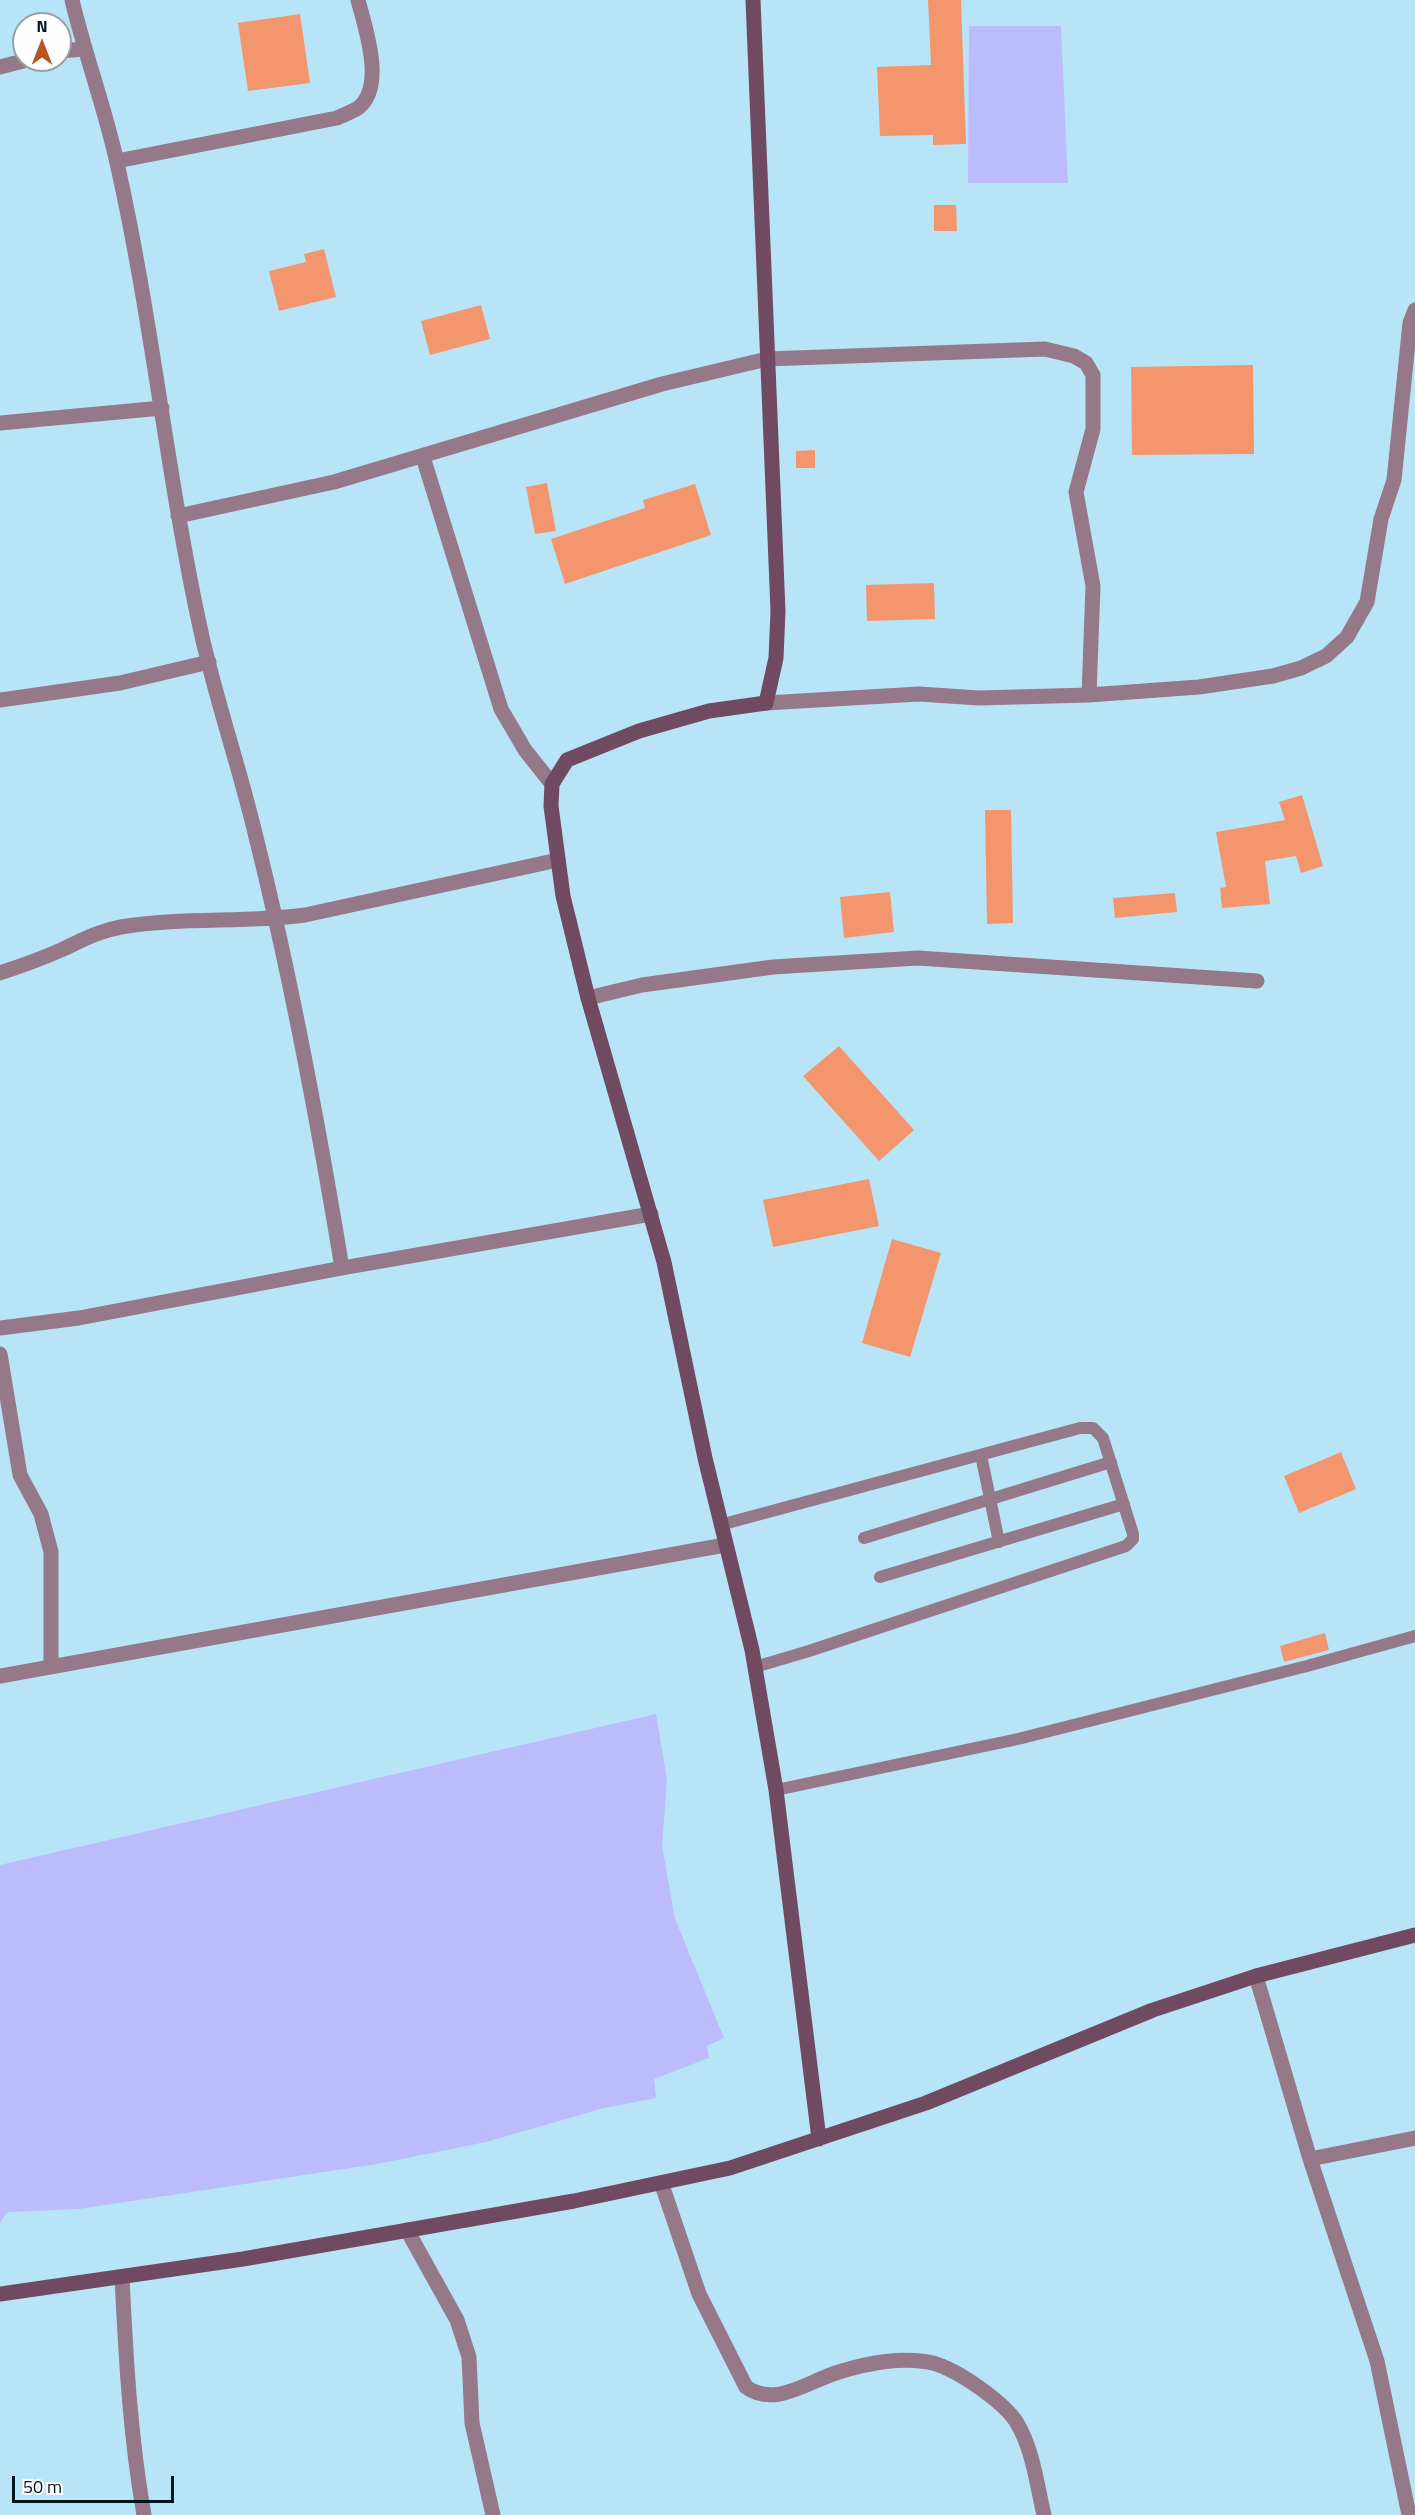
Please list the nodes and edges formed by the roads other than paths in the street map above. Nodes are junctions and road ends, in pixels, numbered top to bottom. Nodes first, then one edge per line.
1 (72, 0) edge
2 (358, 0) edge
3 (753, 0) edge
4 (84, 49) junction
5 (72, 50) edge
6 (117, 161) junction
7 (1415, 310) edge
8 (767, 359) junction
9 (162, 408) junction
10 (0, 423) edge
11 (423, 456) junction
12 (178, 516) junction
13 (209, 662) junction
14 (1089, 695) junction
15 (0, 700) edge
16 (765, 703) junction
17 (552, 784) junction
18 (558, 860) junction
19 (275, 919) junction
20 (0, 972) edge
21 (1257, 981) dead end
22 (588, 998) junction
23 (651, 1214) junction
24 (342, 1268) junction
25 (0, 1328) edge
26 (0, 1354) edge
27 (981, 1455) junction
28 (1111, 1462) junction
29 (991, 1499) junction
30 (1124, 1504) junction
31 (720, 1525) junction
32 (864, 1538) dead end
33 (999, 1542) junction
34 (725, 1545) junction
35 (880, 1577) dead end
36 (1415, 1636) edge
37 (51, 1666) junction
38 (755, 1667) junction
39 (0, 1676) edge
40 (776, 1790) junction
41 (1415, 1935) edge
42 (1256, 1976) junction
43 (1415, 2138) edge
44 (819, 2139) junction
45 (1310, 2159) junction
46 (662, 2185) junction
47 (407, 2230) junction
48 (122, 2278) junction
49 (0, 2294) edge
50 (144, 2515) edge
51 (493, 2515) edge
52 (1044, 2515) edge
53 (1409, 2515) edge

1 - 4 street
2 - 6 street
3 - 8 street
4 - 5 street
4 - 6 street
6 - 9 street
7 - 14 street
8 - 11 street
8 - 14 street
8 - 16 street
9 - 10 street
9 - 12 street
11 - 12 street
11 - 17 street
12 - 13 street
13 - 15 street
13 - 19 street
14 - 16 street
16 - 17 street
17 - 18 street
18 - 19 street
18 - 22 street
19 - 20 street
19 - 24 street
21 - 22 street
22 - 23 street
23 - 24 street
23 - 31 street
24 - 25 street
26 - 37 street
27 - 28 lane
27 - 29 lane
27 - 31 lane
28 - 29 lane
28 - 30 lane
29 - 32 lane
29 - 33 lane
30 - 33 lane
30 - 38 lane
31 - 34 street
33 - 35 lane
34 - 37 street
34 - 38 street
36 - 40 lane
37 - 39 street
38 - 40 street
40 - 44 street
41 - 42 street
42 - 44 street
42 - 45 street
43 - 45 street
44 - 46 street
45 - 53 street
46 - 47 street
46 - 52 street
47 - 48 street
47 - 51 street
48 - 49 street
48 - 50 street

